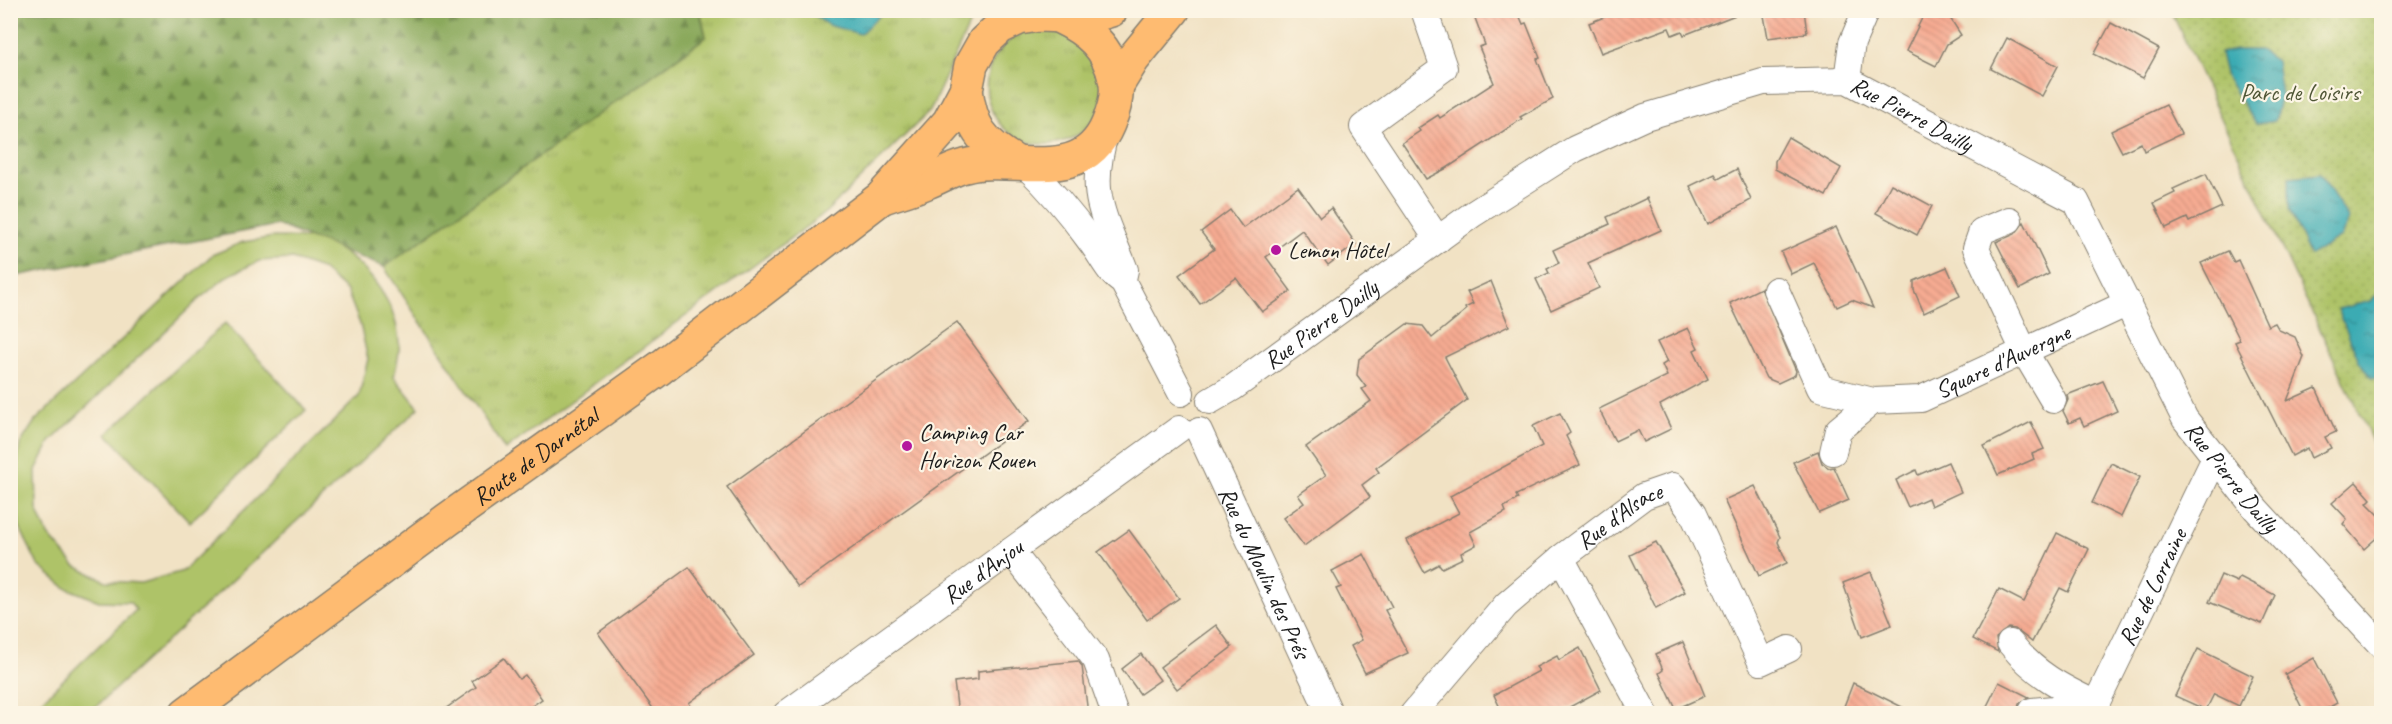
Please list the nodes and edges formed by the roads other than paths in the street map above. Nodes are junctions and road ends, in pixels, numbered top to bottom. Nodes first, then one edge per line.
1 (1111, 10) edge
2 (1173, 10) edge
3 (1424, 10) edge
4 (1866, 10) edge
5 (1060, 17) junction
6 (1847, 80) junction
7 (1117, 85) junction
8 (966, 90) junction
9 (1106, 130) junction
10 (1018, 162) junction
11 (881, 198) junction
12 (2009, 220) dead end
13 (1438, 240) junction
14 (1123, 282) junction
15 (1776, 290) dead end
16 (2128, 303) junction
17 (2024, 351) junction
18 (1181, 393) junction
19 (2053, 400) dead end
20 (1210, 401) junction
21 (1873, 401) junction
22 (1189, 430) junction
23 (1833, 452) dead end
24 (2214, 460) junction
25 (1011, 551) junction
26 (1561, 558) junction
27 (2010, 643) dead end
28 (2382, 646) edge
29 (1789, 650) dead end
30 (2093, 709) edge
31 (2032, 711) dead end
32 (186, 714) edge
33 (786, 714) edge
34 (1115, 714) edge
35 (1330, 714) edge
36 (1413, 714) edge
37 (1645, 714) edge
38 (2064, 714) edge

1 - 5 main road
2 - 7 main road
3 - 13 street
4 - 6 street
5 - 7 main road
5 - 8 main road
6 - 13 street, Rue Pierre Dailly
6 - 16 street, Rue Pierre Dailly
7 - 9 main road
8 - 10 main road
8 - 11 main road
9 - 10 main road
9 - 14 street
10 - 11 main road
10 - 14 street
11 - 32 main road, Route de Darnétal
12 - 17 street
13 - 20 street, Rue Pierre Dailly
14 - 18 street
15 - 21 street, Square d'Auvergne
16 - 17 street, Square d'Auvergne
16 - 24 street, Rue Pierre Dailly
17 - 19 street
17 - 21 street, Square d'Auvergne
18 - 20 street
18 - 22 street
20 - 22 street
21 - 23 street
22 - 25 street, Rue d'Anjou
22 - 35 street, Rue du Moulin des Prés
24 - 28 street, Rue Pierre Dailly
24 - 30 street, Rue de Lorraine
25 - 33 street, Rue d'Anjou
25 - 34 street
26 - 29 street, Rue d'Alsace
26 - 36 street, Rue d'Alsace
26 - 37 street
27 - 30 street
31 - 38 street

